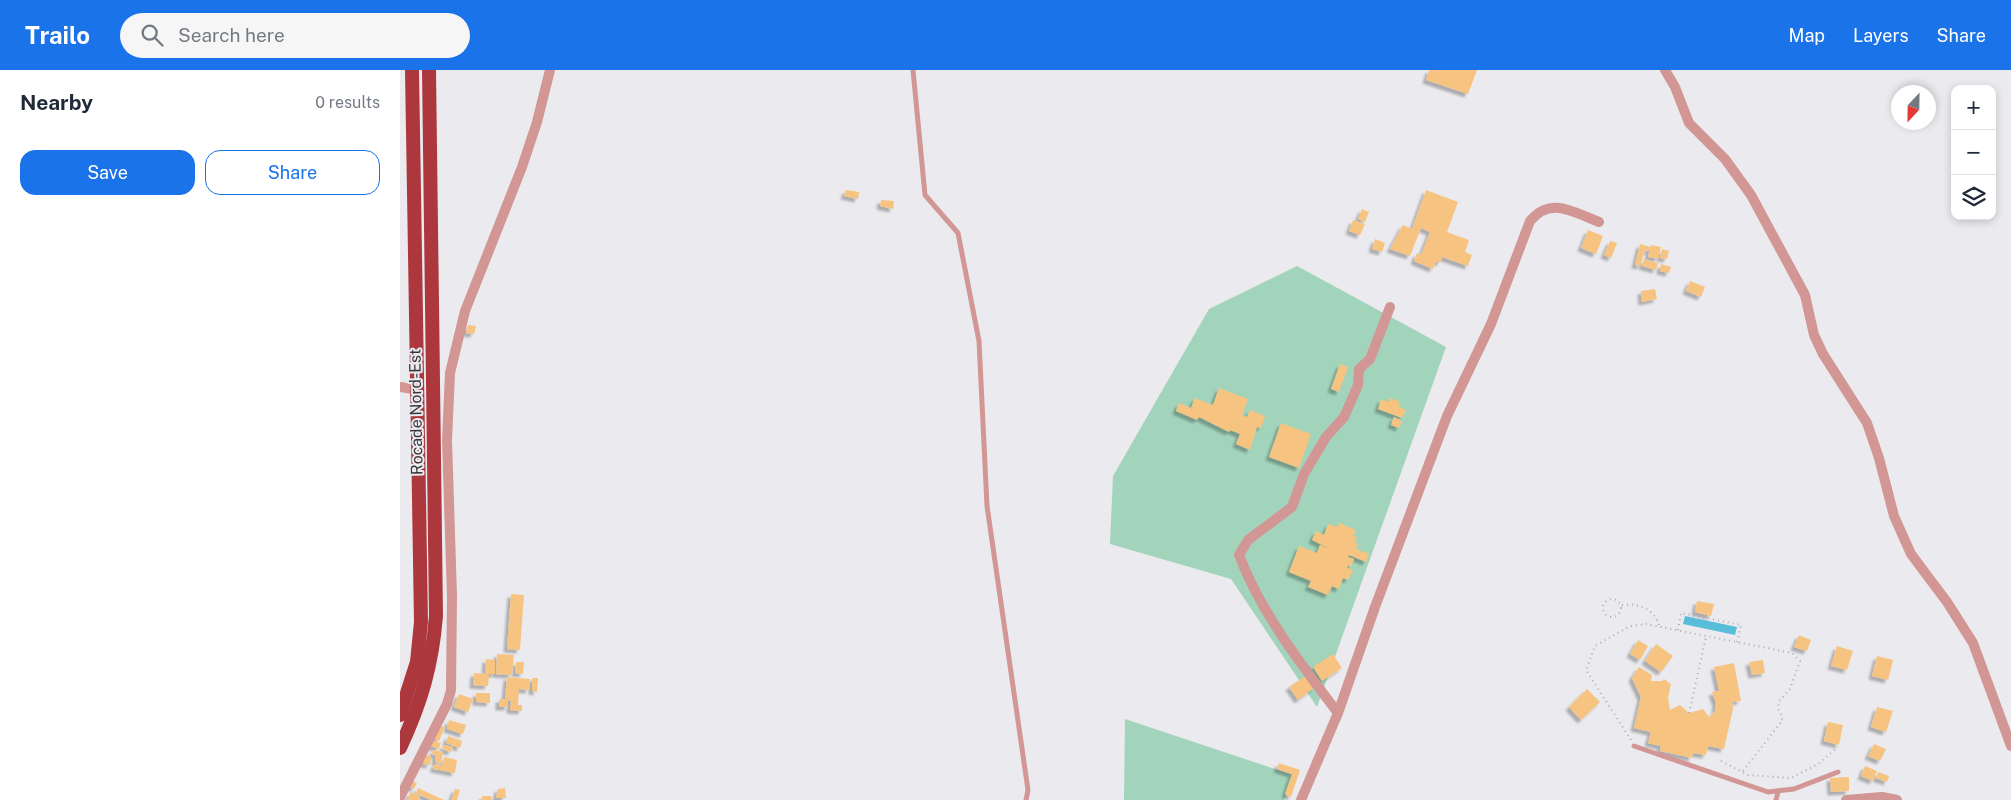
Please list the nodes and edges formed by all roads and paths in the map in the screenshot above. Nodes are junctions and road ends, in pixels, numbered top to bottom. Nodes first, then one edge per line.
1 (412, 70) edge
2 (428, 70) edge
3 (550, 70) edge
4 (913, 70) edge
5 (1665, 70) edge
6 (1599, 222) dead end
7 (1390, 307) dead end
8 (400, 388) edge
9 (419, 390) junction
10 (1622, 606) junction
11 (1660, 627) junction
12 (1678, 630) junction
13 (1706, 636) junction
14 (1737, 643) junction
15 (1338, 713) junction
16 (1689, 713) dead end
17 (400, 715) edge
18 (1634, 746) joint
19 (2011, 746) edge
20 (1838, 747) dead end
21 (400, 748) edge
22 (1721, 761) dead end
23 (1742, 772) junction
24 (1838, 772) dead end
25 (1778, 792) junction
26 (400, 797) edge
27 (1026, 800) edge
28 (1302, 800) edge
29 (1776, 800) edge
30 (1846, 800) edge
31 (1897, 800) edge

1 - 9 highway, Rocade Nord-Est
2 - 21 highway, Rocade Nord-Est
3 - 26 street
4 - 27 lane
5 - 19 street
6 - 15 street
7 - 15 street
8 - 9 street
9 - 17 highway, Rocade Nord-Est
10 - 10 path
10 - 11 path
11 - 12 path
11 - 18 path
12 - 13 path
12 - 14 path
13 - 14 path
13 - 16 path
14 - 23 path
15 - 28 street
18 - 25 lane
20 - 23 path
22 - 23 path
24 - 25 lane
25 - 29 lane
30 - 31 street

